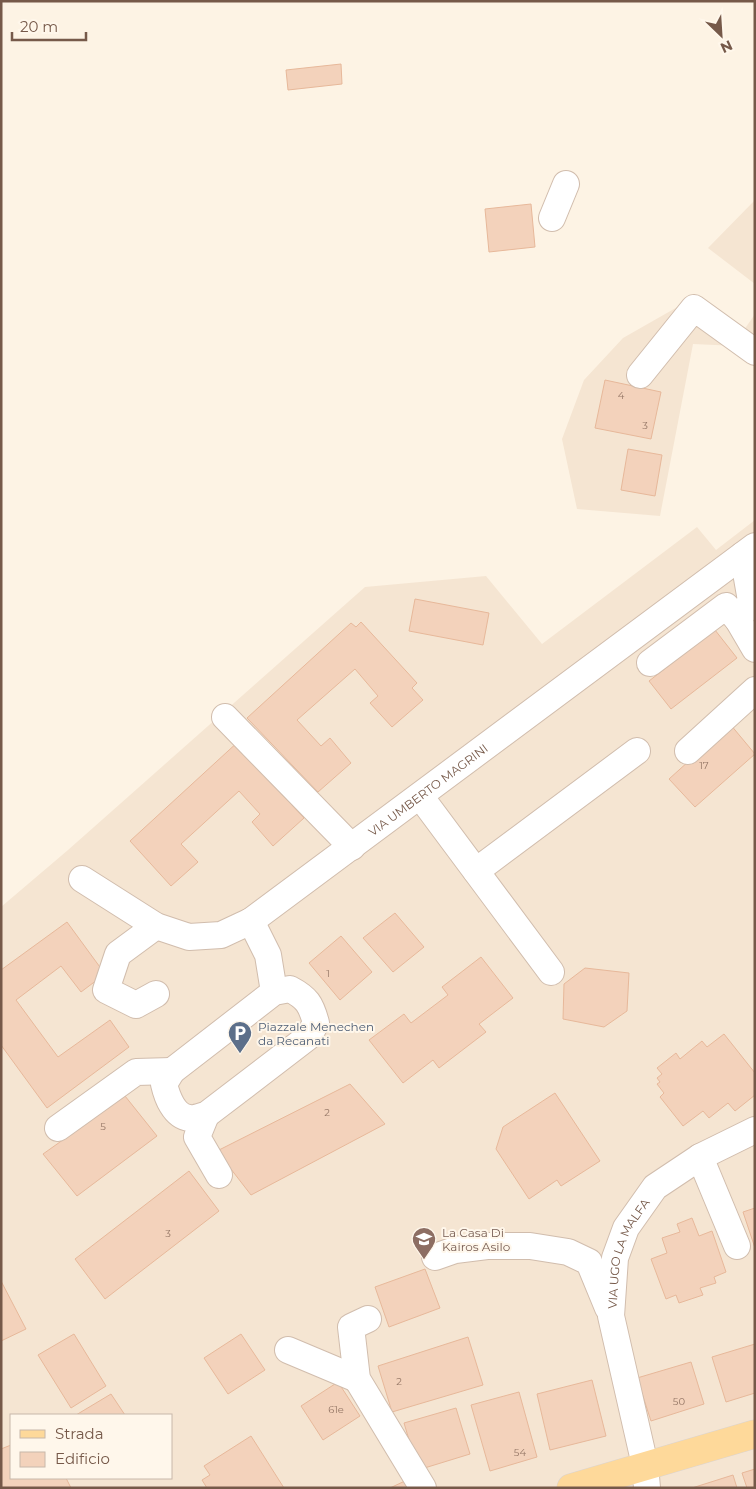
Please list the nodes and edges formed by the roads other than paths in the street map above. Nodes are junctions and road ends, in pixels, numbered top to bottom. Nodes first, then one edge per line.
1 (566, 184) dead end
2 (552, 218) dead end
3 (755, 352) edge
4 (640, 375) dead end
5 (749, 551) edge
6 (738, 620) junction
7 (755, 649) edge
8 (650, 663) dead end
9 (755, 690) edge
10 (225, 716) dead end
11 (637, 751) dead end
12 (688, 751) dead end
13 (420, 796) junction
14 (352, 847) junction
15 (476, 871) junction
16 (82, 879) dead end
17 (251, 921) junction
18 (156, 926) junction
19 (551, 972) dead end
20 (274, 992) junction
21 (156, 994) dead end
22 (172, 1071) junction
23 (206, 1115) junction
24 (58, 1128) dead end
25 (755, 1130) edge
26 (700, 1157) junction
27 (219, 1175) dead end
28 (737, 1246) dead end
29 (435, 1257) dead end
30 (611, 1316) junction
31 (368, 1319) dead end
32 (288, 1350) dead end
33 (357, 1379) junction
34 (755, 1434) edge
35 (646, 1476) edge
36 (423, 1488) edge
37 (571, 1488) edge

1 - 2 street
3 - 4 street
5 - 6 street
5 - 13 street, VIA UMBERTO MAGRINI
6 - 7 street
6 - 8 street
9 - 12 street
10 - 14 street
11 - 15 street
13 - 14 street, VIA UMBERTO MAGRINI
13 - 15 street
14 - 17 street, VIA UMBERTO MAGRINI
15 - 19 street
16 - 18 street, VIA UMBERTO MAGRINI
17 - 18 street, VIA UMBERTO MAGRINI
17 - 20 street
18 - 21 street
20 - 22 street
20 - 23 street
22 - 23 street
22 - 24 street
23 - 27 street
25 - 26 street, VIA UGO LA MALFA
26 - 28 street
26 - 30 street, VIA UGO LA MALFA
29 - 30 street
30 - 35 street, VIA UGO LA MALFA
31 - 33 street
32 - 33 street
33 - 36 street
34 - 35 main road
35 - 37 main road

